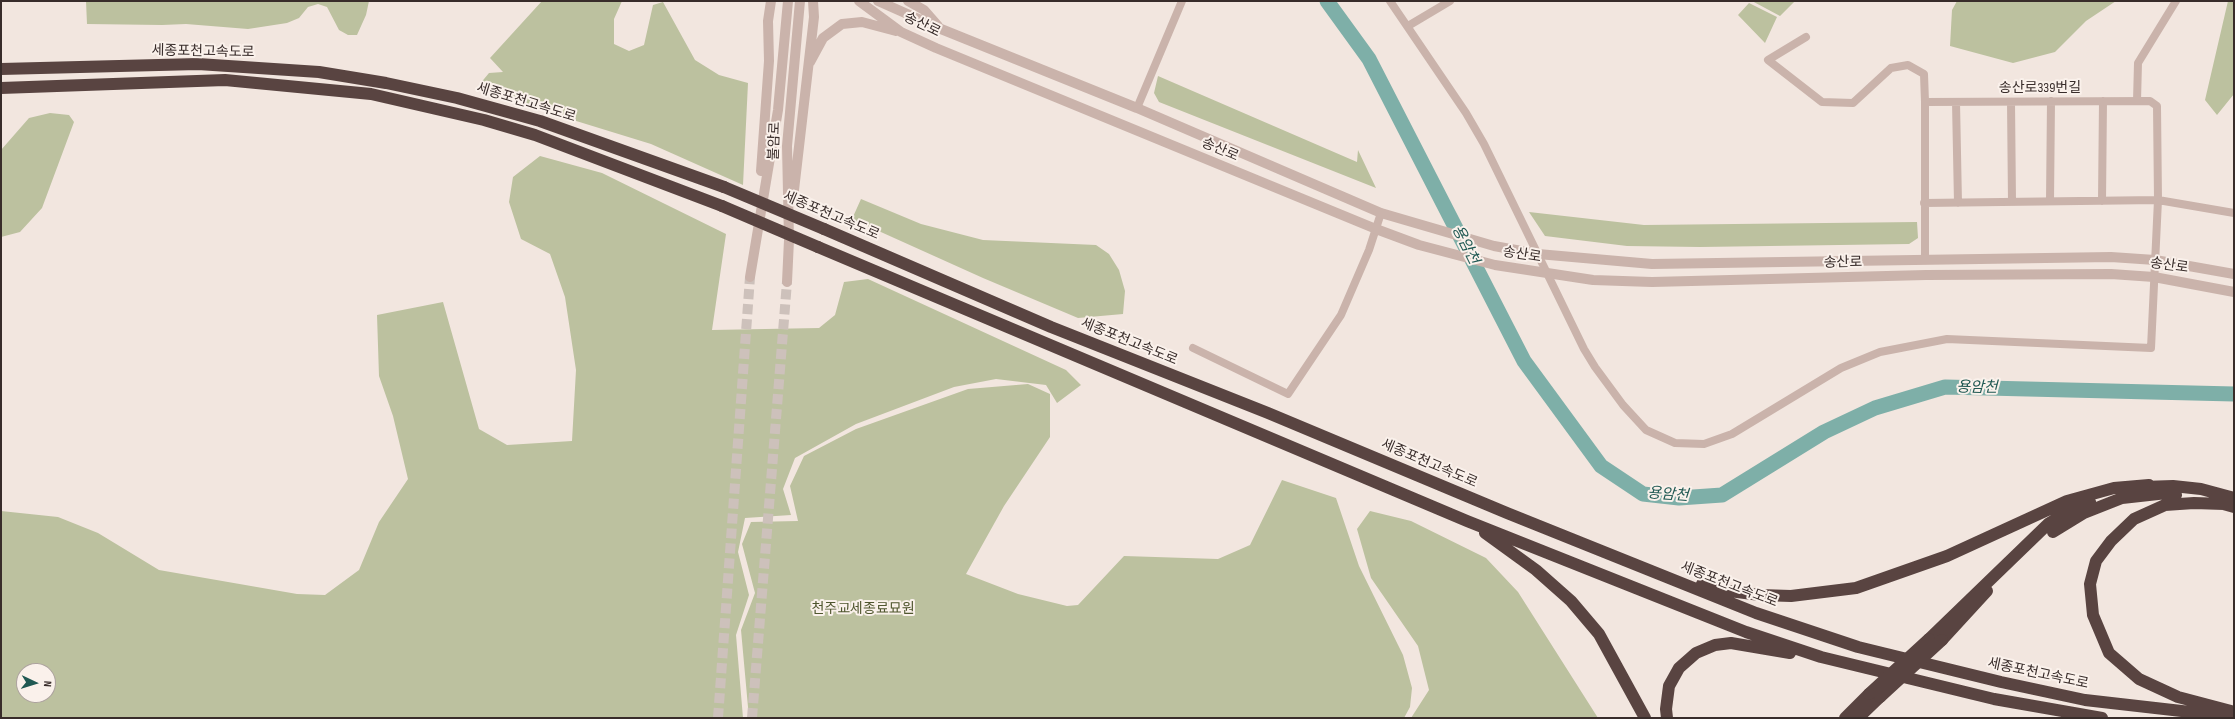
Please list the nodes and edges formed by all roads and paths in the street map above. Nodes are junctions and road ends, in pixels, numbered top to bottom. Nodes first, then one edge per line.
1 (771, 1) edge
2 (788, 1) edge
3 (800, 1) edge
4 (813, 1) edge
5 (859, 1) edge
6 (878, 1) edge
7 (908, 1) edge
8 (1182, 1) edge
9 (1390, 1) edge
10 (1450, 1) edge
11 (2176, 1) edge
12 (1408, 26) junction
13 (941, 29) junction
14 (901, 32) junction
15 (1806, 37) dead end
16 (1, 69) edge
17 (806, 71) junction
18 (1, 88) edge
19 (2051, 101) junction
20 (2103, 101) junction
21 (2137, 101) junction
22 (1925, 102) junction
23 (1956, 102) junction
24 (2011, 102) junction
25 (1137, 108) junction
26 (2158, 200) junction
27 (2050, 201) junction
28 (2102, 201) junction
29 (2012, 202) junction
30 (1924, 203) junction
31 (1958, 203) junction
32 (1381, 213) junction
33 (2234, 213) edge
34 (758, 219) junction
35 (1376, 229) junction
36 (789, 240) junction
37 (1538, 254) junction
38 (1925, 259) junction
39 (2155, 260) junction
40 (1548, 273) junction
41 (2234, 274) edge
42 (750, 277) tunnel mouth
43 (2154, 277) junction
44 (787, 282) tunnel mouth
45 (2234, 292) edge
46 (1193, 348) dead end
47 (2149, 485) junction
48 (2231, 503) edge
49 (1467, 521) junction
50 (1646, 569) junction
51 (1821, 657) junction
52 (1874, 696) junction
53 (2234, 712) edge
54 (2234, 717) edge
55 (1645, 718) edge
56 (1667, 718) edge
57 (1845, 718) edge
58 (1858, 718) edge
59 (2102, 718) edge

1 - 34 street
2 - 34 street, 불암로
3 - 36 street, 불암로
4 - 17 street
5 - 14 street, 송산로
6 - 13 street, 송산로
7 - 13 street
8 - 25 street
9 - 12 street
10 - 12 street
11 - 21 street
12 - 37 street
13 - 25 street, 송산로
14 - 17 street
14 - 35 street, 송산로
15 - 22 street
16 - 50 highway, 세종포천고속도로, bridge
17 - 36 street
18 - 49 highway, 세종포천고속도로, bridge
19 - 20 street, 송산로339번길
19 - 24 street, 송산로339번길
19 - 27 street
20 - 21 street, 송산로339번길
20 - 28 street
21 - 26 street, 송산로339번길
22 - 23 street, 송산로339번길
22 - 30 street
23 - 24 street, 송산로339번길
23 - 31 street
24 - 29 street
25 - 32 street, 송산로
26 - 28 street
26 - 33 street
26 - 39 street, 송산로339번길
27 - 28 street
27 - 29 street
29 - 31 street
30 - 31 street
30 - 38 street
32 - 35 street
32 - 37 street, 송산로
34 - 42 street, 불암로
35 - 40 street, 송산로
35 - 46 street
36 - 44 street, 불암로
37 - 38 street, 송산로
37 - 40 street
38 - 39 street, 송산로
39 - 41 street, 송산로
39 - 43 street, 송산로339번길
40 - 43 street, 송산로
40 - 43 street, 송산로339번길
43 - 45 street, 송산로
47 - 48 highway
47 - 50 highway
47 - 52 highway, bridge
48 - 52 highway, bridge
48 - 53 highway
49 - 51 highway, 세종포천고속도로
49 - 55 highway
50 - 54 highway, 세종포천고속도로
51 - 56 highway
51 - 59 highway, 세종포천고속도로
52 - 57 highway
52 - 58 highway

